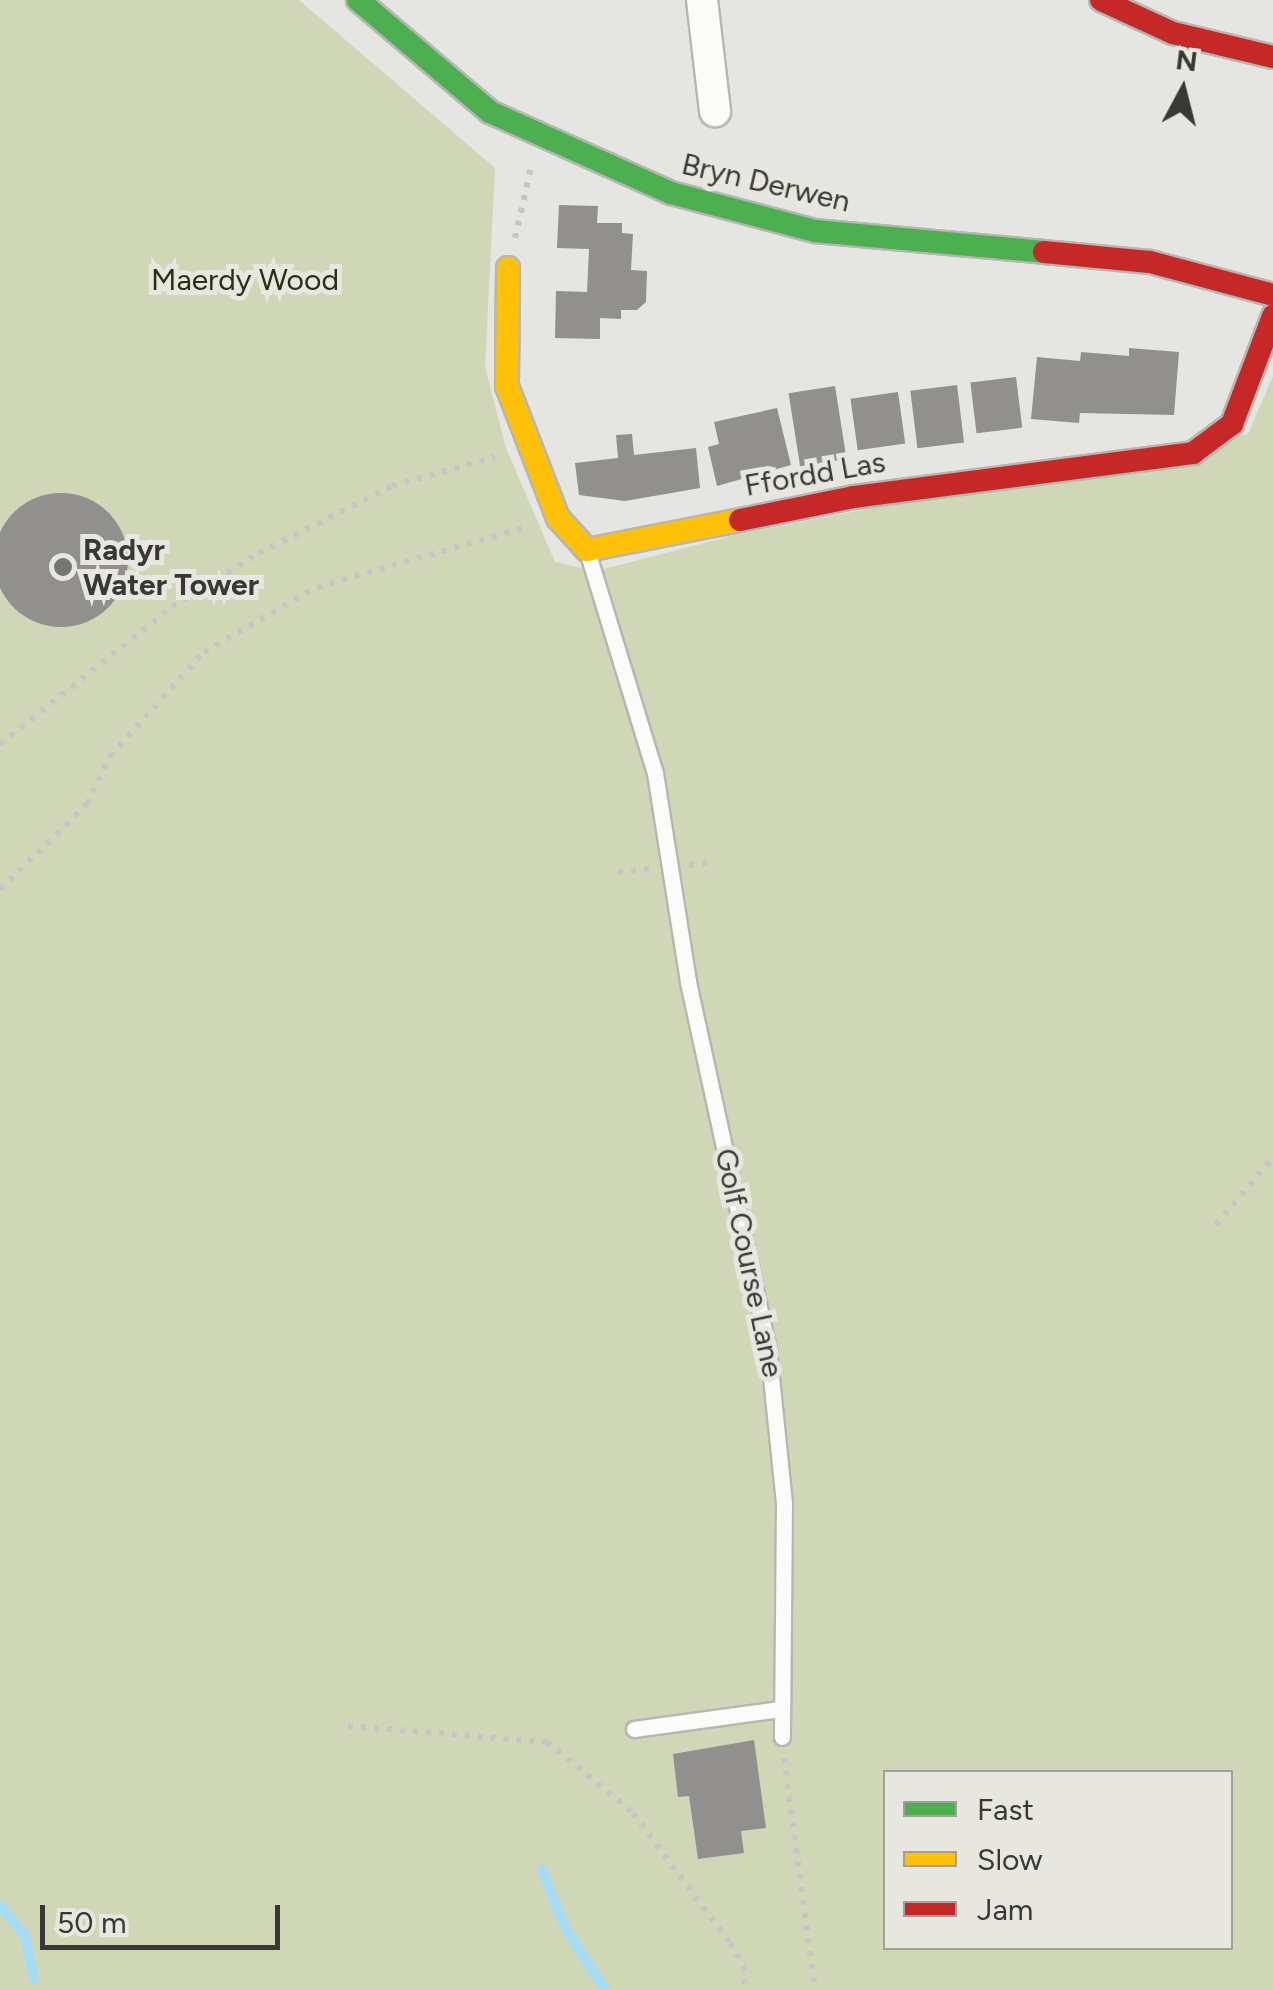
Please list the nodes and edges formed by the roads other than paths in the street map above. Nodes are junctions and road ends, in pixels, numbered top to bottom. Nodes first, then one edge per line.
1 (358, 0) edge
2 (702, 0) edge
3 (1101, 0) edge
4 (1273, 57) edge
5 (715, 111) dead end
6 (508, 268) road end
7 (1273, 296) edge
8 (1273, 316) edge
9 (586, 550) junction
10 (780, 1709) junction
11 (634, 1729) dead end
12 (782, 1737) road end

1 - 7 street, Bryn Derwen
2 - 5 street
3 - 4 street
6 - 9 street
8 - 9 street, Ffordd Las
9 - 10 lane, Golf Course Lane
10 - 11 lane
10 - 12 lane, Golf Course Lane

